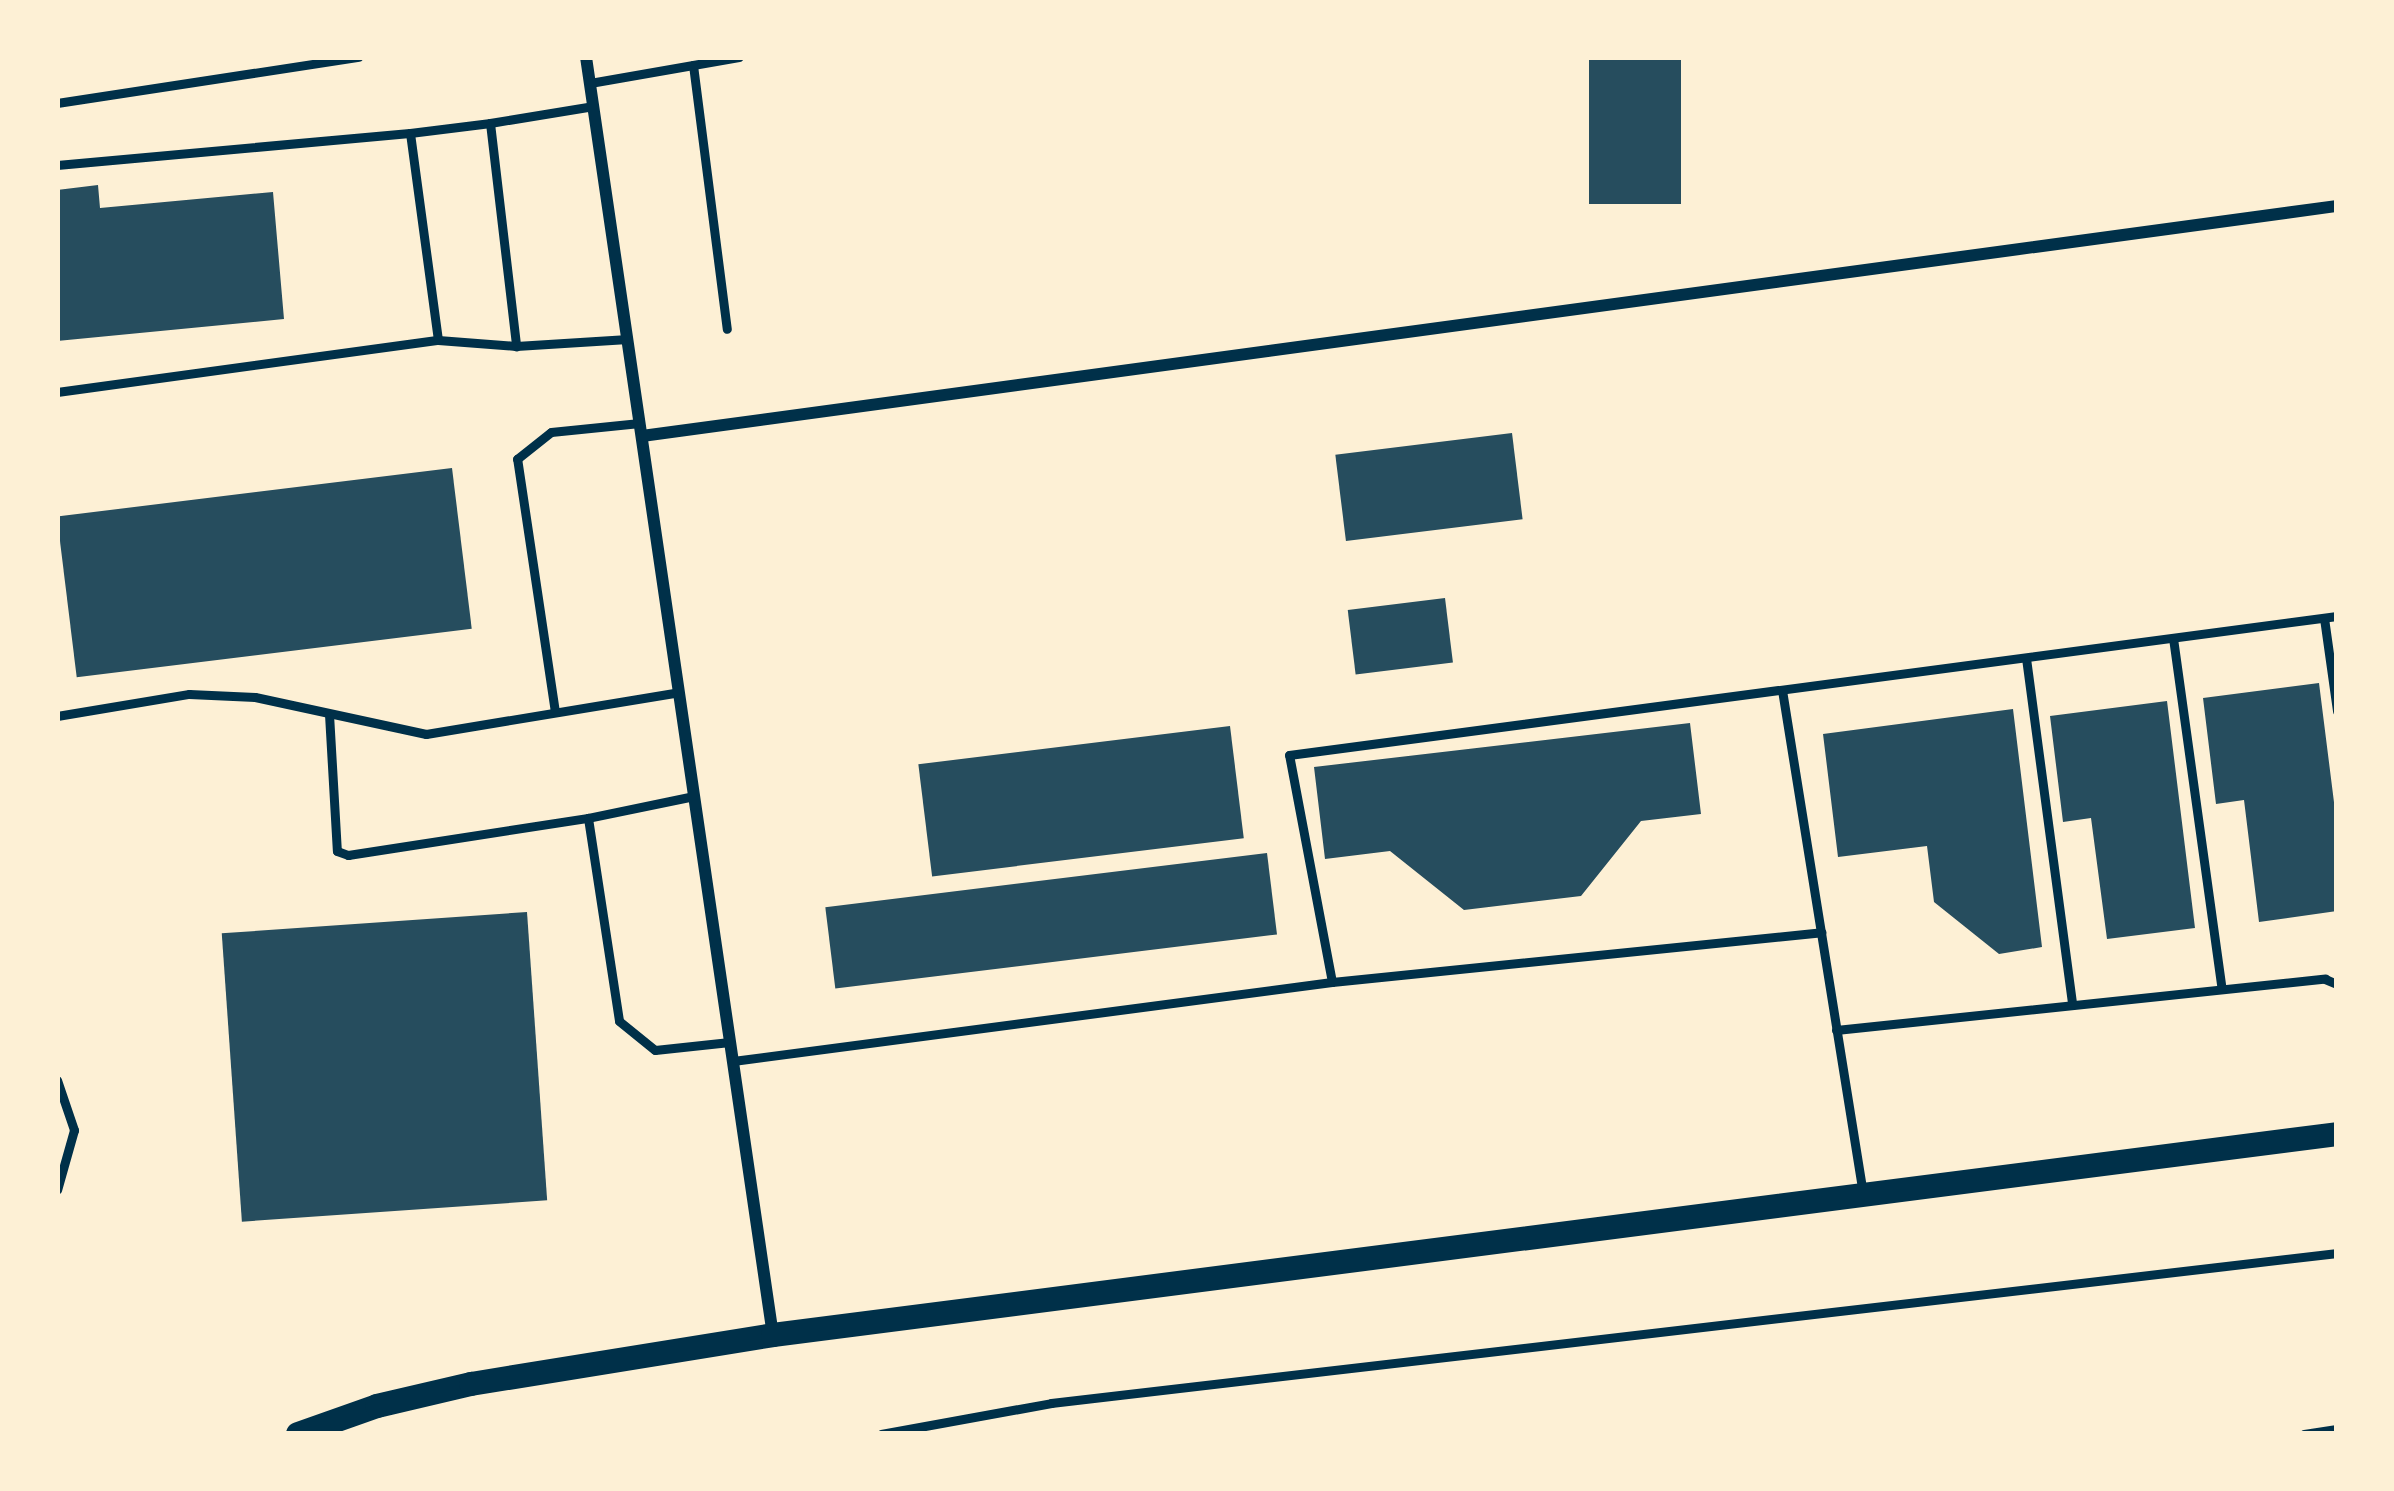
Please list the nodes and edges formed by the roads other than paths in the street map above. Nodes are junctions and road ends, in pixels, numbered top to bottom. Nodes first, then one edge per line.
1 (358, 57) edge
2 (586, 57) edge
3 (739, 57) edge
4 (693, 65) junction
5 (590, 83) junction
6 (57, 103) edge
7 (593, 106) junction
8 (490, 123) junction
9 (410, 133) junction
10 (57, 165) edge
11 (2337, 206) edge
12 (727, 329) dead end
13 (628, 339) junction
14 (438, 340) junction
15 (516, 346) junction
16 (57, 392) edge
17 (641, 430) junction
18 (2337, 616) edge
19 (2324, 618) junction
20 (2174, 638) junction
21 (2026, 658) junction
22 (1782, 690) junction
23 (679, 692) junction
24 (2337, 711) edge
25 (555, 712) junction
26 (329, 713) junction
27 (57, 716) edge
28 (694, 796) junction
29 (587, 818) junction
30 (1821, 932) junction
31 (1332, 982) junction
32 (2337, 984) edge
33 (2222, 989) junction
34 (2072, 1005) junction
35 (1836, 1030) junction
36 (730, 1042) junction
37 (733, 1061) junction
38 (57, 1080) edge
39 (2337, 1134) edge
40 (57, 1190) edge
41 (1863, 1194) junction
42 (2337, 1253) edge
43 (772, 1334) junction
44 (2337, 1429) edge
45 (298, 1434) edge
46 (881, 1434) edge
47 (2304, 1434) edge

1 - 6 lane
2 - 5 street
3 - 4 lane
4 - 5 lane
4 - 12 lane
5 - 7 street
7 - 8 lane
7 - 13 street
8 - 9 lane
8 - 15 lane
9 - 10 lane
9 - 14 lane
11 - 17 street
13 - 15 lane
13 - 17 street
14 - 15 lane
14 - 16 lane
17 - 23 street
17 - 25 lane
18 - 19 lane
19 - 20 lane
19 - 24 lane
20 - 21 lane
20 - 33 lane
21 - 22 lane
21 - 34 lane
22 - 30 lane
22 - 31 lane
23 - 25 lane
23 - 28 street
25 - 26 lane
26 - 27 lane
26 - 29 lane
28 - 29 lane
28 - 36 street
29 - 36 lane
30 - 31 lane
30 - 35 lane
31 - 37 lane
32 - 33 lane
33 - 34 lane
34 - 35 lane
35 - 41 lane
36 - 37 street
37 - 43 street
38 - 40 lane
39 - 41 main road
41 - 43 main road
42 - 46 lane
43 - 45 main road
44 - 47 lane

